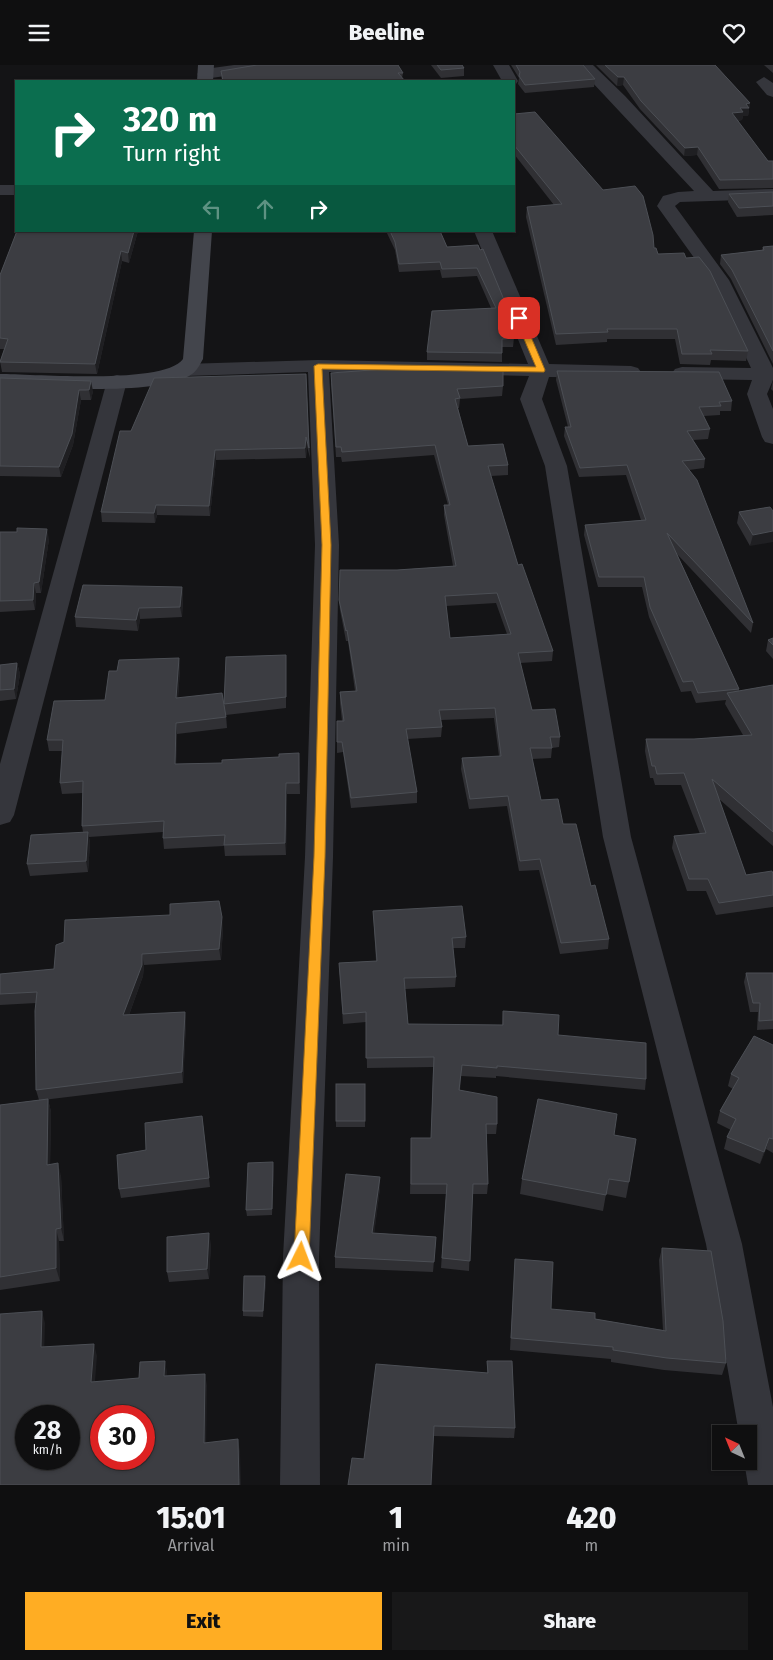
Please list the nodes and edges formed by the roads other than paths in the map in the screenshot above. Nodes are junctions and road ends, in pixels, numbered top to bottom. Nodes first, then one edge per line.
1 (264, 65) edge
2 (501, 65) edge
3 (584, 65) edge
4 (205, 74) edge
5 (509, 80) edge
6 (0, 190) edge
7 (15, 190) edge
8 (773, 194) edge
9 (707, 195) junction
10 (202, 232) edge
11 (483, 232) edge
12 (318, 366) junction
13 (185, 370) junction
14 (541, 370) junction
15 (768, 374) edge
16 (0, 380) edge
17 (118, 381) junction
18 (773, 437) edge
19 (0, 815) edge
20 (300, 1485) edge
21 (768, 1485) edge

1 - 4 street
2 - 5 street
3 - 9 street
6 - 7 street
8 - 9 street
9 - 15 street
10 - 13 street
11 - 14 street
12 - 13 street
12 - 14 street
12 - 20 street
13 - 17 street
14 - 15 street
14 - 21 street
15 - 18 street
16 - 17 street
17 - 19 street

